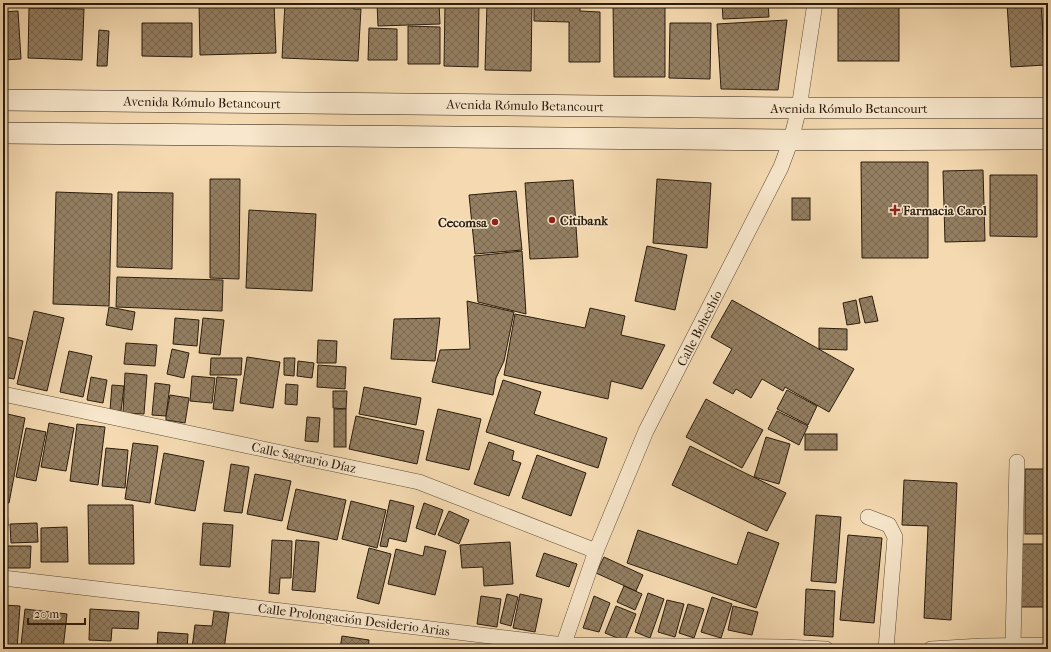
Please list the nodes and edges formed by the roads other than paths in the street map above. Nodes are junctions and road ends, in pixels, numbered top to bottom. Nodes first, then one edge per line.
1 (814, 3) edge
2 (3, 100) edge
3 (799, 108) junction
4 (1048, 108) edge
5 (3, 133) edge
6 (1048, 139) edge
7 (791, 140) junction
8 (3, 394) edge
9 (1017, 462) dead end
10 (868, 517) dead end
11 (596, 551) junction
12 (3, 578) edge
13 (1048, 645) edge
14 (1013, 646) junction
15 (563, 647) edge
16 (826, 649) edge
17 (886, 649) edge
18 (931, 649) edge

1 - 3 street, Calle Bohechío
2 - 3 main road, Avenida Rómulo Betancourt
3 - 4 main road, Avenida Rómulo Betancourt
3 - 7 street, Calle Bohechío
5 - 7 main road
6 - 7 main road
7 - 11 street, Calle Bohechío
8 - 11 street, Calle Sagrario Díaz
9 - 14 street
10 - 17 street
11 - 15 street, Calle Bohechío
12 - 15 street, Calle Prolongación Desiderio Arias
13 - 14 street
14 - 18 street
15 - 16 street, Calle Prolongación Desiderio Arias

